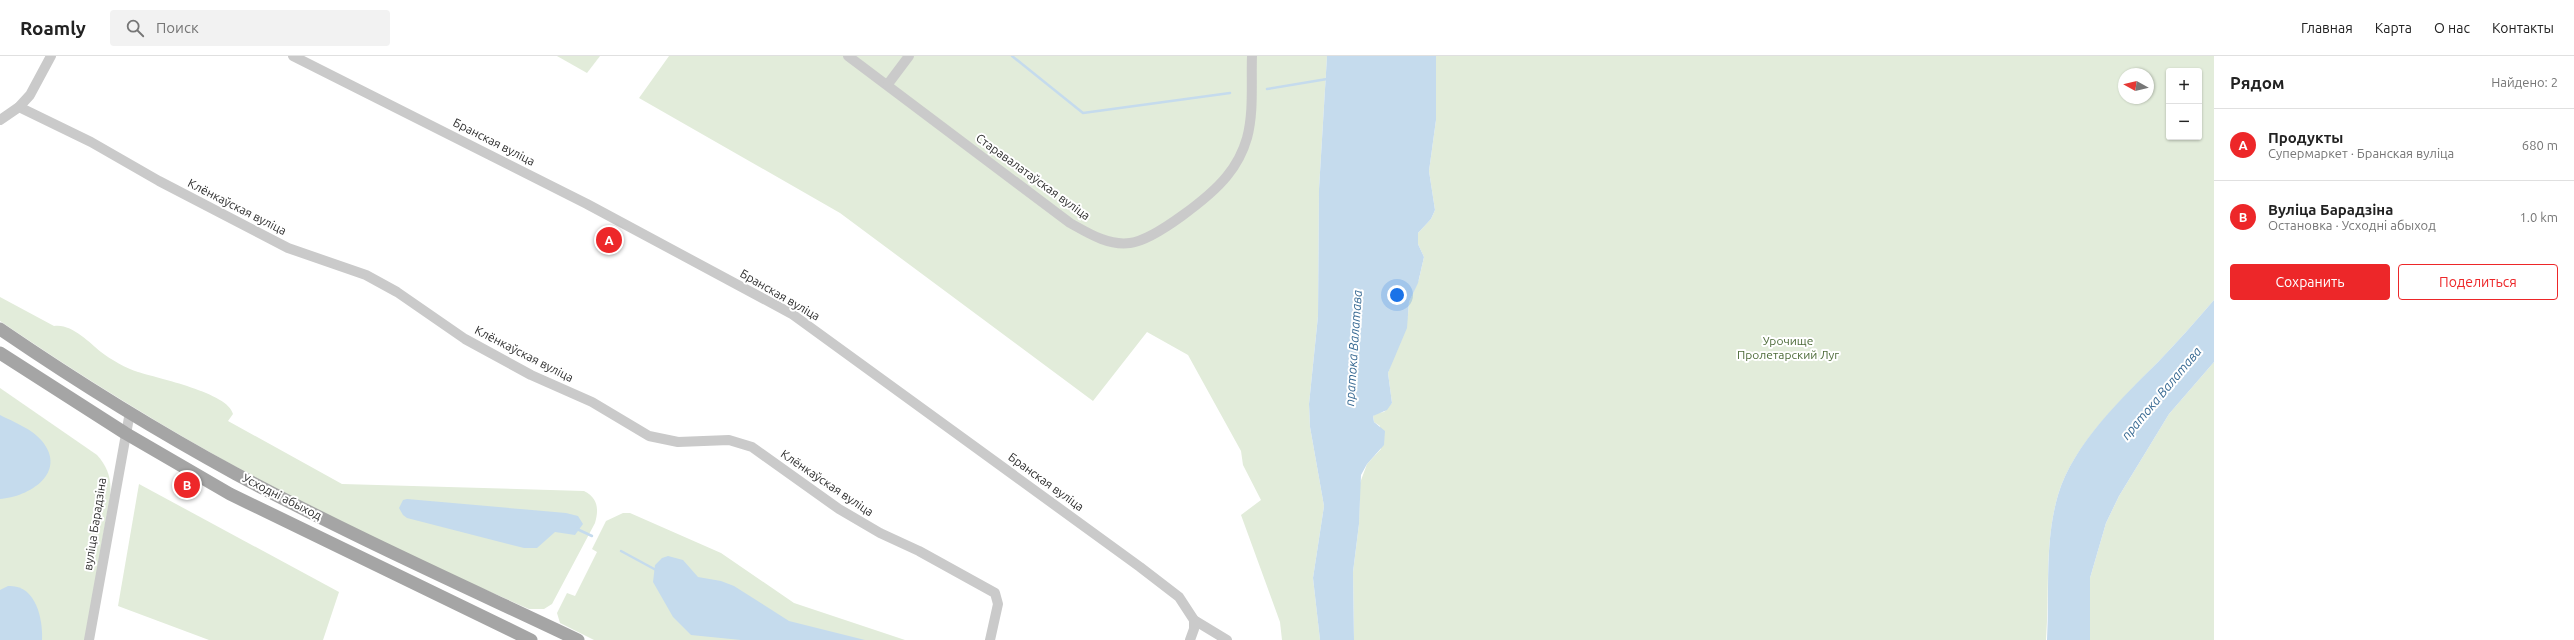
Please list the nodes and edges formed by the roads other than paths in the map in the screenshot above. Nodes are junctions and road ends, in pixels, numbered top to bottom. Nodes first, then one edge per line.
1 (51, 56) edge
2 (293, 56) edge
3 (848, 56) edge
4 (909, 56) edge
5 (1252, 56) edge
6 (888, 84) junction
7 (19, 107) junction
8 (0, 120) edge
9 (0, 329) edge
10 (0, 353) edge
11 (130, 412) junction
12 (125, 433) junction
13 (1194, 620) junction
14 (89, 640) edge
15 (531, 640) edge
16 (578, 640) edge
17 (990, 640) edge
18 (1190, 640) edge
19 (1227, 640) edge

1 - 7 street
2 - 13 street, Бранская вуліца
3 - 6 street, Старавалатаўская вуліца
4 - 6 street
5 - 6 street, Старавалатаўская вуліца
7 - 8 street
7 - 17 street, Клёнкаўская вуліца
9 - 11 main road, Усходні абыход
10 - 12 main road, Усходні абыход
11 - 12 street, вуліца Барадзіна
11 - 16 main road, Усходні абыход
12 - 14 street, вуліца Барадзіна
12 - 15 main road, Усходні абыход
13 - 18 street
13 - 19 street, Бранская вуліца

